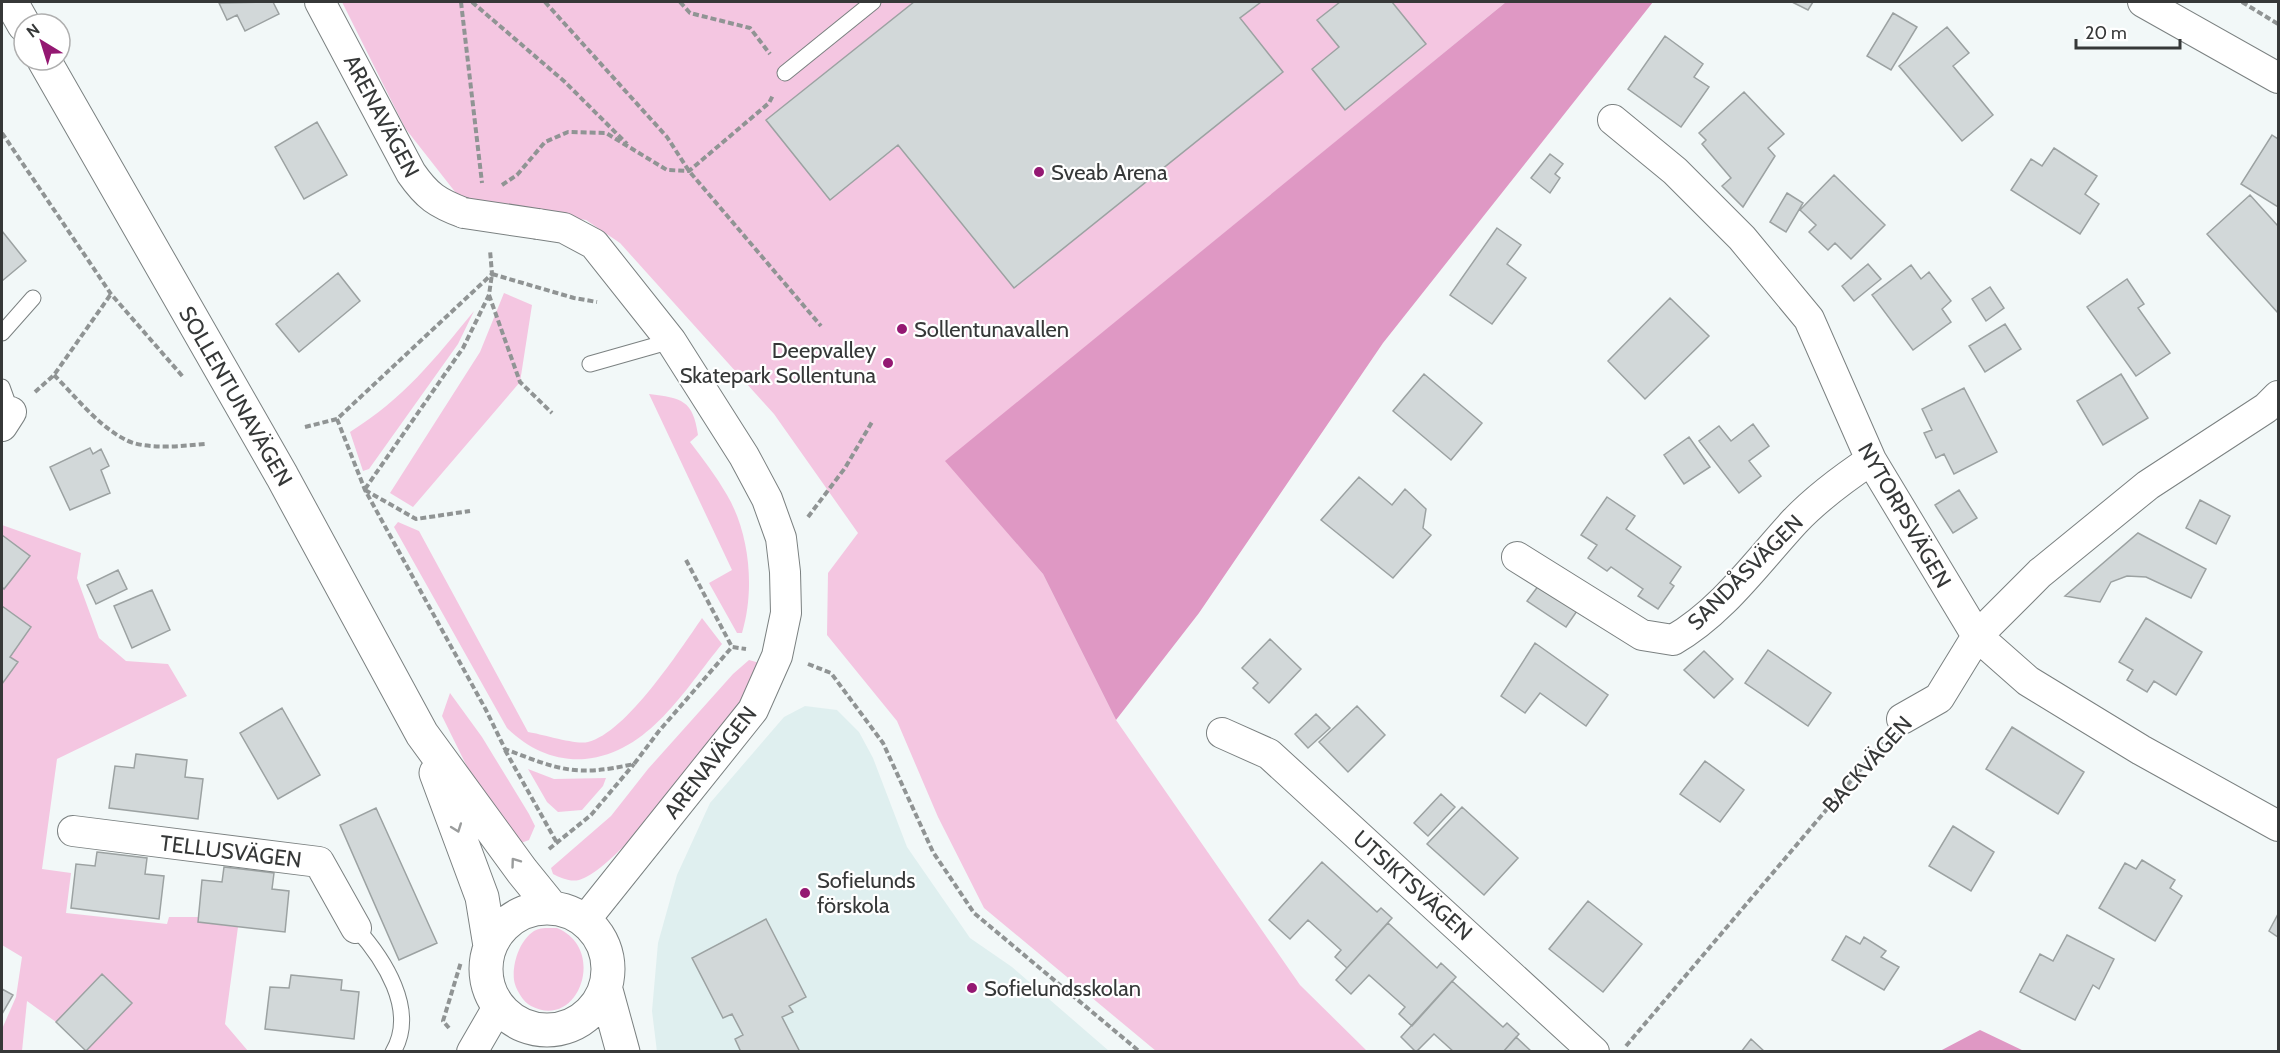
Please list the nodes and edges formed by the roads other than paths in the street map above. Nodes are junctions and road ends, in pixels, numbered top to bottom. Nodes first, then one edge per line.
1 (320, 2) edge
2 (873, 2) edge
3 (2143, 2) edge
4 (51, 72) edge
5 (785, 73) road end
6 (2278, 78) edge
7 (1613, 120) dead end
8 (33, 298) dead end
9 (2, 333) edge
10 (671, 341) junction
11 (590, 364) dead end
12 (2278, 396) edge
13 (1871, 460) junction
14 (1517, 557) dead end
15 (1977, 636) junction
16 (1902, 719) road end
17 (1222, 733) dead end
18 (422, 734) junction
19 (2278, 826) edge
20 (73, 831) dead end
21 (552, 908) junction
22 (585, 920) junction
23 (356, 928) joint
24 (476, 948) junction
25 (606, 990) junction
26 (498, 1007) junction
27 (542, 1041) edge
28 (464, 1044) edge
29 (393, 1052) edge
30 (623, 1052) edge
31 (1594, 1052) edge

1 - 10 street, ARENAVÄGEN, bridge
2 - 5 lane
3 - 6 street
4 - 18 street, SOLLENTUNAVÄGEN
7 - 13 street, NYTORPSVÄGEN
8 - 9 lane
10 - 11 lane
10 - 22 street, ARENAVÄGEN
12 - 15 street, BACKVÄGEN
13 - 14 street, SANDÅSVÄGEN
13 - 15 street, NYTORPSVÄGEN
15 - 16 street, BACKVÄGEN
15 - 19 street, NYTORPSVÄGEN
17 - 31 street, UTSIKTSVÄGEN
21 -> 18 street, SOLLENTUNAVÄGEN
18 -> 24 street, SOLLENTUNAVÄGEN
20 - 23 street, TELLUSVÄGEN
21 - 22 street
21 - 24 street
22 - 25 street
23 - 29 lane, TELLUSVÄGEN
24 - 26 street
25 - 27 street
25 - 30 street
26 - 27 street
26 - 28 street

